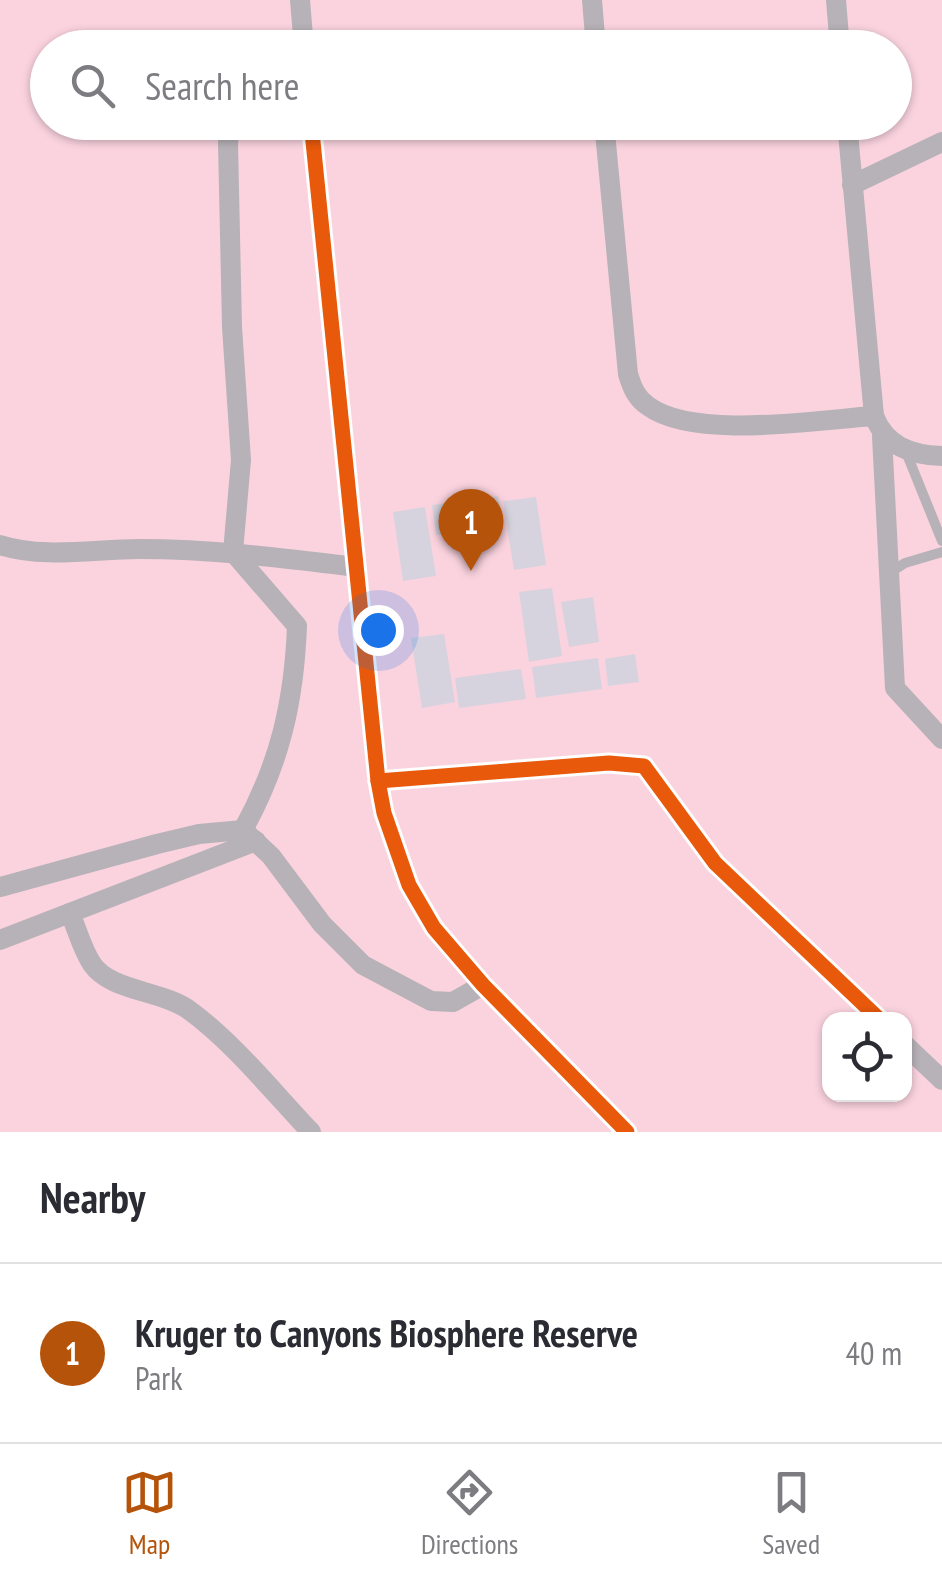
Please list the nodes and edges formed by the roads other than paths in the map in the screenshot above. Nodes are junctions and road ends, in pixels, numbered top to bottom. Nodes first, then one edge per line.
1 (300, 0) edge
2 (592, 0) edge
3 (836, 0) edge
4 (302, 30) edge
5 (594, 30) edge
6 (838, 30) edge
7 (228, 140) edge
8 (313, 140) edge
9 (606, 140) edge
10 (848, 140) edge
11 (942, 142) edge
12 (852, 185) junction
13 (874, 416) junction
14 (882, 436) junction
15 (906, 451) junction
16 (942, 456) edge
17 (942, 541) edge
18 (0, 545) edge
19 (234, 552) junction
20 (942, 552) edge
21 (356, 567) junction
22 (888, 573) junction
23 (942, 739) edge
24 (378, 781) junction
25 (249, 836) junction
26 (5, 882) edge
27 (70, 913) junction
28 (0, 940) edge
29 (483, 985) junction
30 (871, 1012) edge
31 (912, 1052) edge
32 (942, 1080) edge
33 (311, 1132) edge
34 (627, 1132) edge

1 - 4 street
2 - 5 street
3 - 6 street
7 - 19 street
8 - 21 street
9 - 13 street
10 - 12 street
11 - 12 street
12 - 13 street
13 - 14 street
14 - 15 street
14 - 22 street
15 - 16 street
15 - 17 lane
18 - 19 street
19 - 21 street
19 - 25 street
20 - 22 lane
21 - 24 street
22 - 23 street
24 - 29 street
24 - 30 street
25 - 26 street
25 - 27 street
25 - 29 street
27 - 28 street
27 - 33 street
29 - 34 street
31 - 32 street

